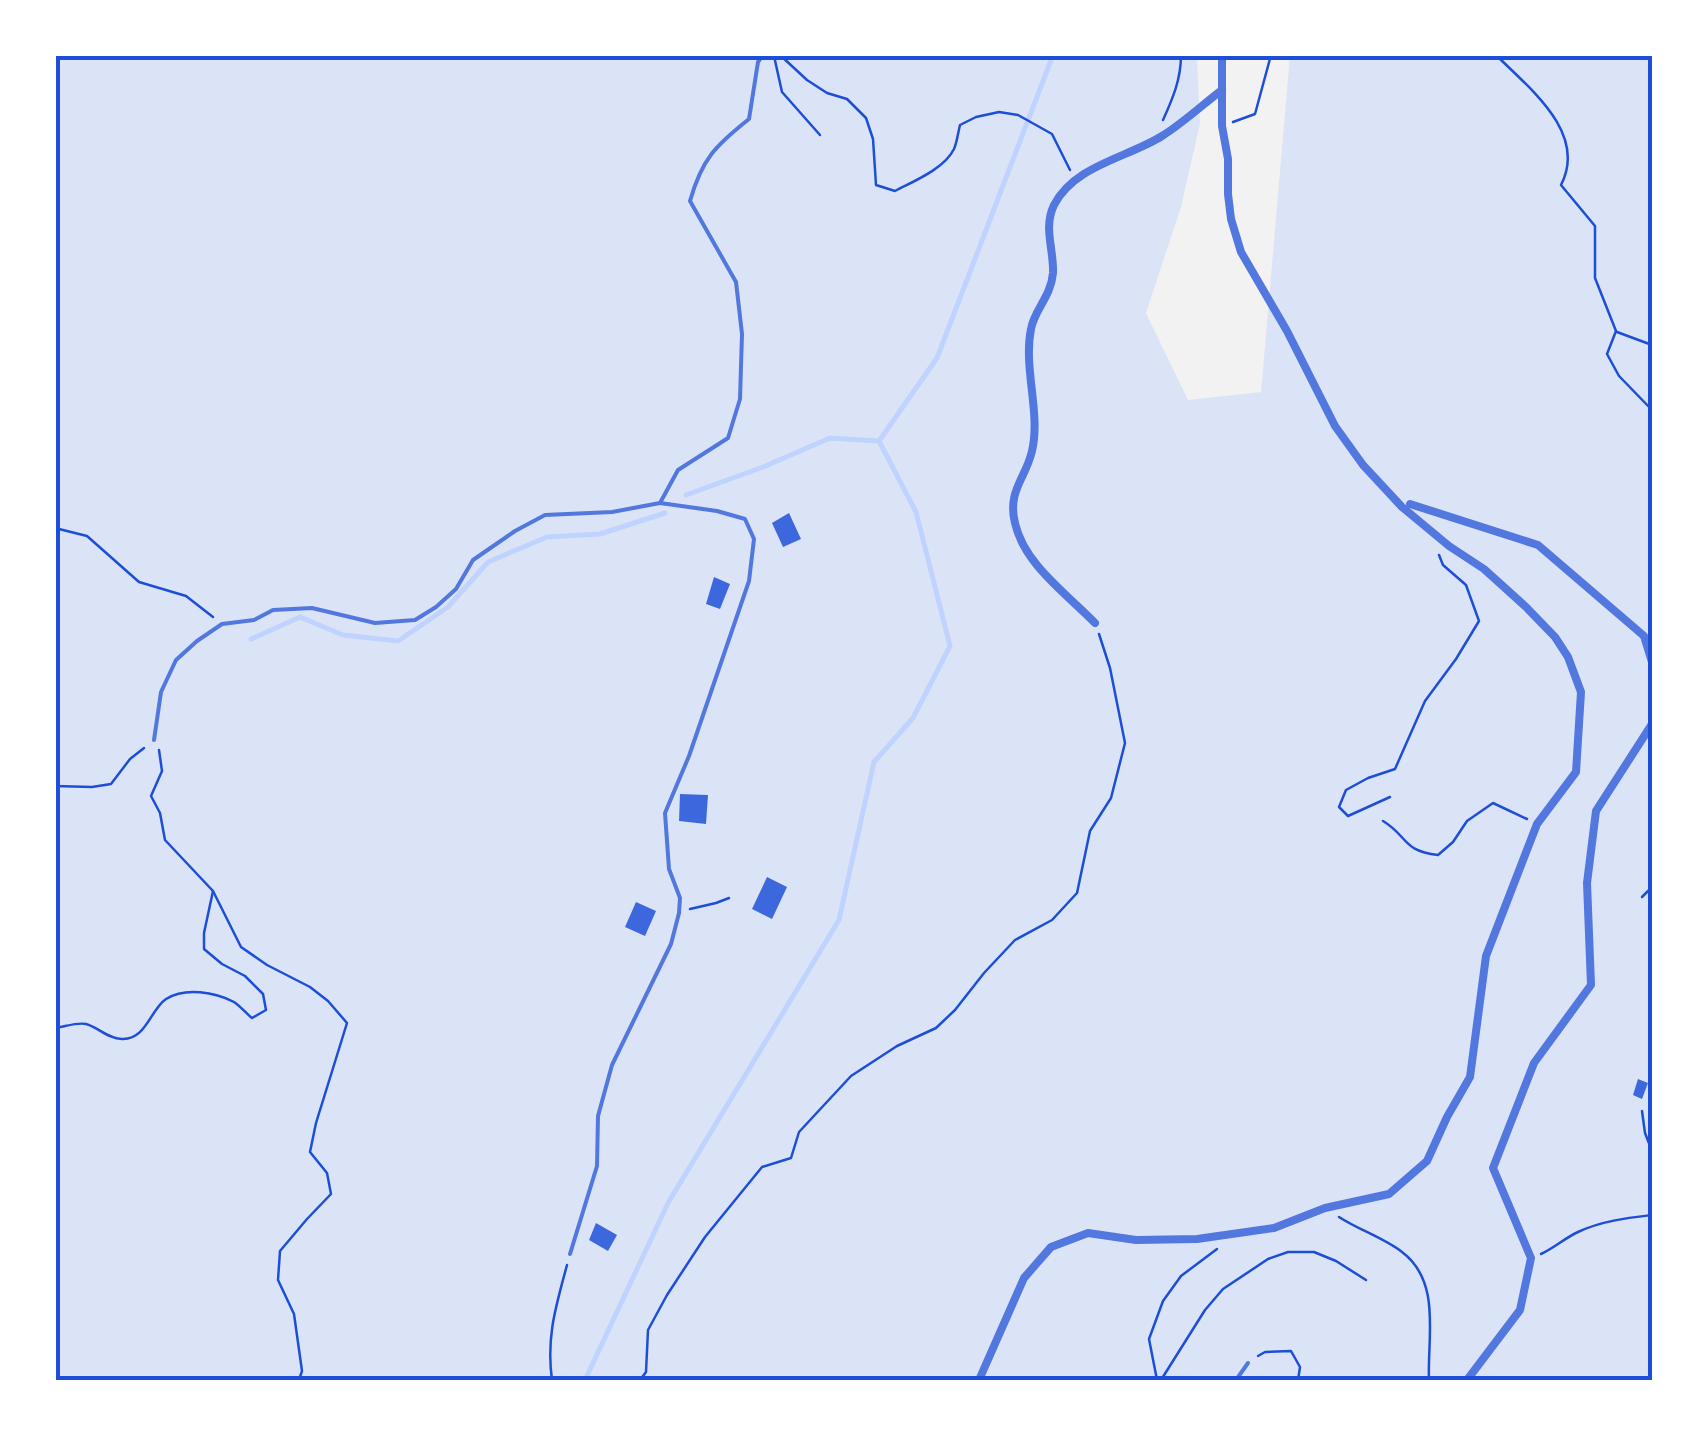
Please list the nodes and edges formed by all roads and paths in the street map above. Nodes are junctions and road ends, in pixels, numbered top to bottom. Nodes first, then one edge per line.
1 (763, 55) edge
2 (774, 55) edge
3 (780, 55) edge
4 (1181, 55) edge
5 (1222, 55) edge
6 (1271, 55) edge
7 (1496, 55) edge
8 (1222, 90) junction
9 (1222, 126) junction
10 (820, 135) dead end
11 (1160, 137) junction
12 (1074, 180) junction
13 (1616, 331) junction
14 (1652, 345) edge
15 (1652, 410) edge
16 (660, 503) junction
17 (1410, 504) dead end
18 (55, 528) edge
19 (1430, 530) junction
20 (1095, 623) joint
21 (222, 624) junction
22 (1652, 662) edge
23 (1652, 724) edge
24 (154, 740) junction
25 (55, 786) edge
26 (1390, 796) dead end
27 (1383, 821) dead end
28 (1537, 824) junction
29 (1652, 887) edge
30 (213, 891) junction
31 (1642, 897) dead end
32 (729, 898) dead end
33 (679, 913) junction
34 (55, 1028) edge
35 (1642, 1111) dead end
36 (1652, 1151) edge
37 (1325, 1208) junction
38 (1652, 1215) edge
39 (1220, 1236) junction
40 (570, 1254) joint
41 (1530, 1258) junction
42 (1366, 1280) dead end
43 (1248, 1362) joint
44 (298, 1380) edge
45 (552, 1380) edge
46 (640, 1380) edge
47 (979, 1380) edge
48 (1159, 1380) edge
49 (1236, 1380) edge
50 (1298, 1380) edge
51 (1430, 1380) edge
52 (1468, 1380) edge

1 - 16 lane
2 - 10 path
3 - 12 path
4 - 11 path
5 - 8 street
6 - 9 path
7 - 13 path
8 - 9 street
8 - 11 street
9 - 19 street
11 - 12 street
12 - 20 street
13 - 14 path
13 - 15 path
16 - 21 lane
16 - 33 lane
17 - 22 street
18 - 21 path
19 - 26 path
19 - 28 street
20 - 46 path
21 - 24 lane
23 - 41 street
24 - 25 path
24 - 30 path
27 - 28 path
28 - 37 street
29 - 31 path
30 - 34 path
30 - 44 path
32 - 33 path
33 - 40 lane
35 - 36 path
37 - 39 street
37 - 51 path
38 - 41 path
39 - 47 street
39 - 48 path
40 - 45 path
41 - 52 street
42 - 48 path
43 - 49 lane
43 - 50 path

